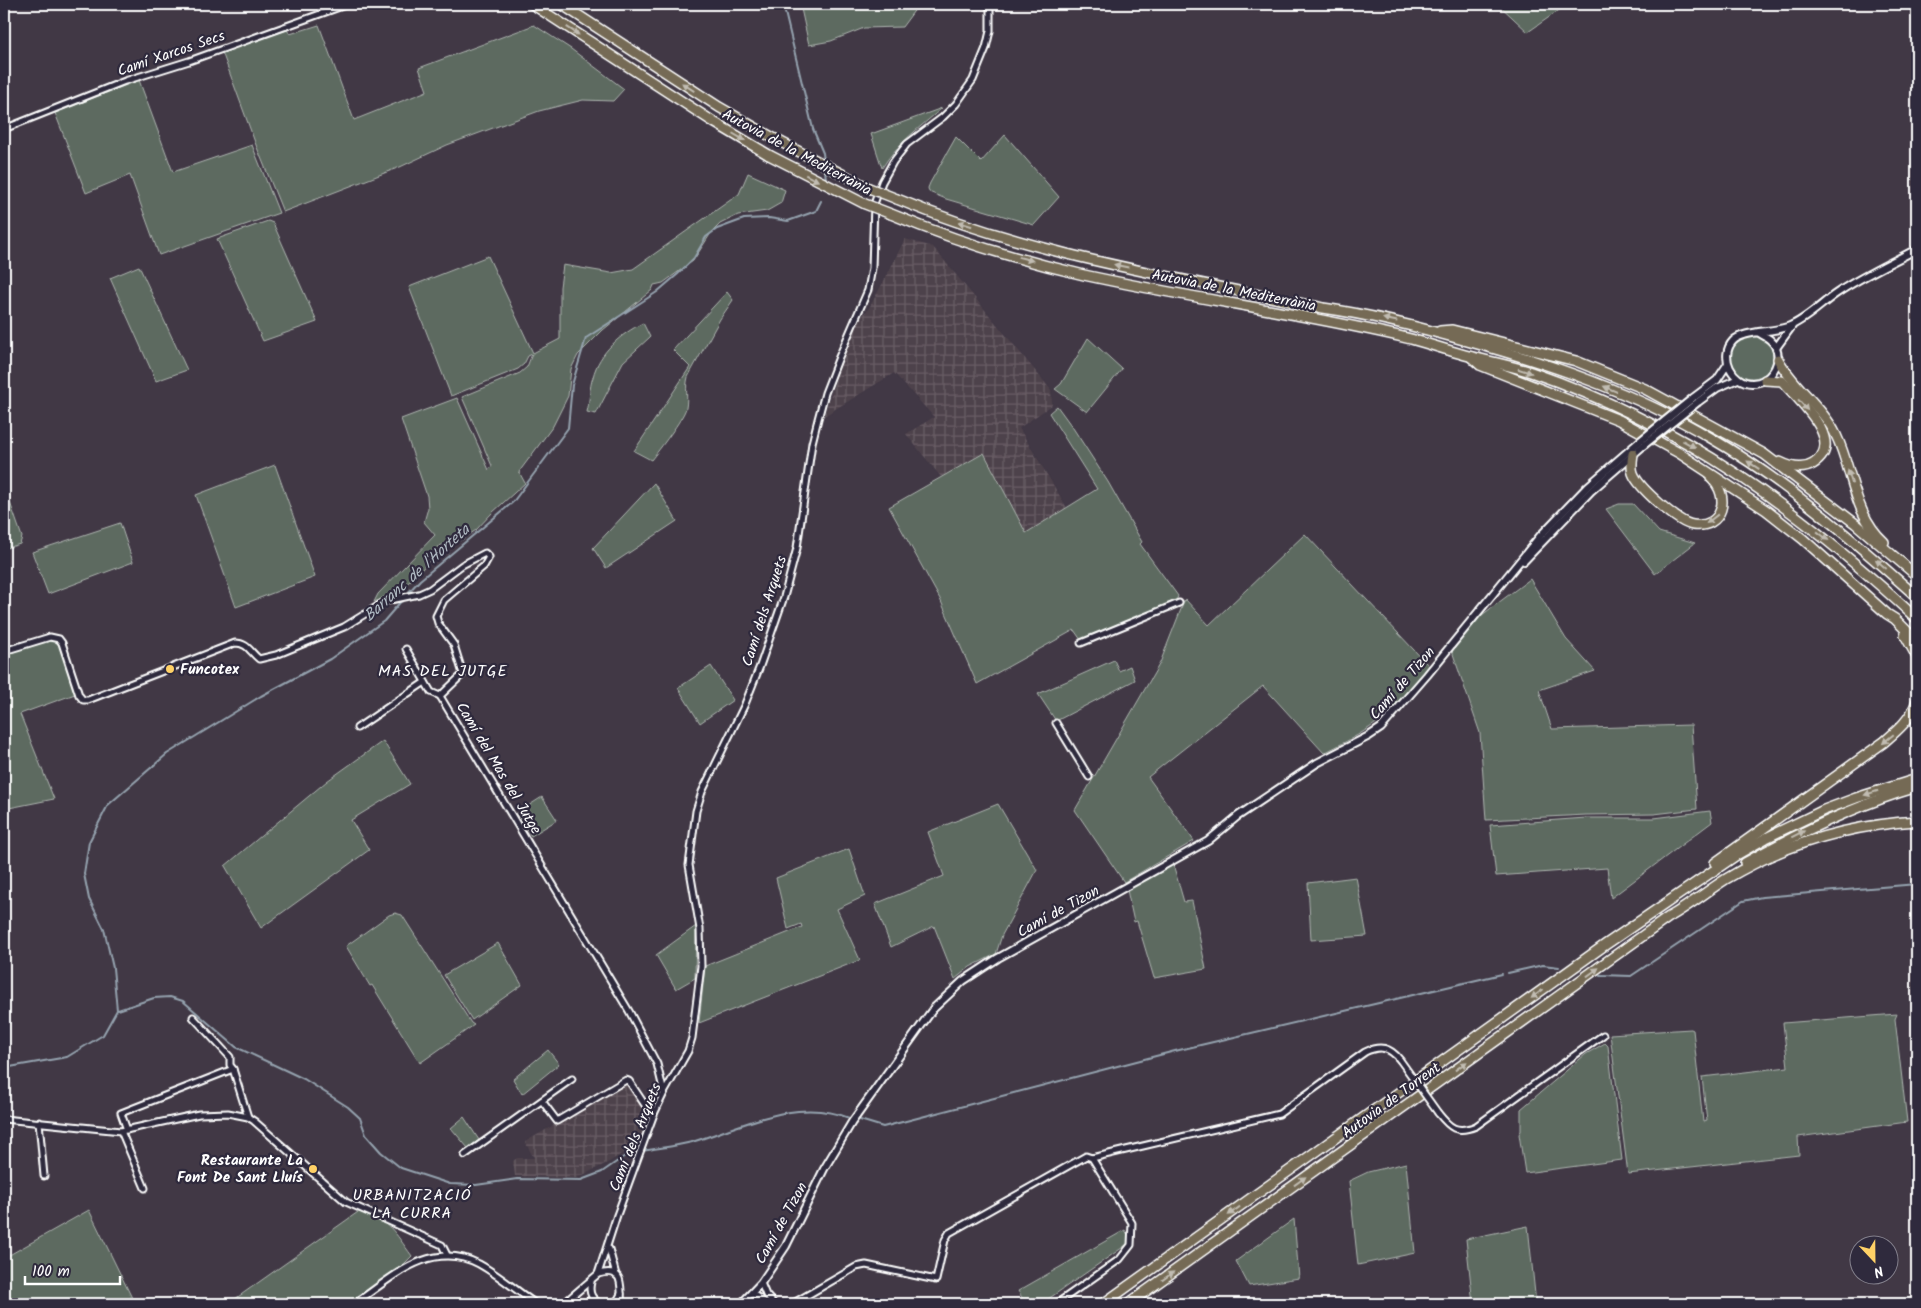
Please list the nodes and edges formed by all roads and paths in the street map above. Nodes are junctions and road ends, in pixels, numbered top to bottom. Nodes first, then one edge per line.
1 (348, 4) edge
2 (532, 4) edge
3 (561, 4) edge
4 (990, 4) edge
5 (4, 129) edge
6 (1917, 249) edge
7 (1793, 325) junction
8 (1438, 331) junction
9 (1760, 333) junction
10 (1776, 348) junction
11 (1470, 356) junction
12 (1778, 360) junction
13 (1727, 365) junction
14 (1738, 379) junction
15 (1765, 380) junction
16 (1696, 400) junction
17 (1642, 443) junction
18 (1633, 454) junction
19 (1764, 454) junction
20 (1699, 465) junction
21 (1917, 572) edge
22 (1917, 576) edge
23 (1917, 597) edge
24 (1179, 603) dead end
25 (1886, 614) junction
26 (1917, 619) edge
27 (1470, 621) junction
28 (1917, 641) edge
29 (1080, 643) dead end
30 (406, 649) dead end
31 (4, 651) edge
32 (1917, 657) edge
33 (426, 682) junction
34 (440, 696) junction
35 (1917, 701) edge
36 (1056, 723) dead end
37 (357, 728) dead end
38 (1089, 777) dead end
39 (1917, 778) edge
40 (1917, 787) edge
41 (1917, 821) edge
42 (1669, 917) junction
43 (1605, 945) junction
44 (193, 1017) dead end
45 (1603, 1035) dead end
46 (233, 1069) junction
47 (572, 1079) dead end
48 (664, 1092) junction
49 (542, 1101) junction
50 (654, 1114) junction
51 (248, 1118) junction
52 (4, 1119) edge
53 (39, 1122) junction
54 (127, 1130) junction
55 (121, 1131) junction
56 (465, 1155) dead end
57 (1092, 1158) junction
58 (44, 1176) dead end
59 (145, 1188) dead end
60 (608, 1247) junction
61 (447, 1254) junction
62 (598, 1274) junction
63 (616, 1275) junction
64 (591, 1282) junction
65 (761, 1283) junction
66 (622, 1291) junction
67 (751, 1293) junction
68 (594, 1299) junction
69 (354, 1304) edge
70 (536, 1304) edge
71 (562, 1304) edge
72 (582, 1304) edge
73 (603, 1304) edge
74 (608, 1304) edge
75 (622, 1304) edge
76 (741, 1304) edge
77 (768, 1304) edge
78 (774, 1304) edge
79 (792, 1304) edge
80 (1056, 1304) edge
81 (1103, 1304) edge
82 (1128, 1304) edge

1 - 5 street, Camí Xarcos Secs
2 -> 11 highway, Autovia de la Mediterrània, bridge
8 -> 3 highway, Autovia de la Mediterrània, bridge
4 - 48 street, Camí dels Arquets
6 - 7 street
7 - 9 street
7 - 10 street
8 - 19 highway
23 -> 8 highway, Autovia de la Mediterrània
9 - 10 street
9 - 13 street
10 - 12 street
11 - 20 highway
11 -> 26 highway, Autovia de la Mediterrània
12 - 15 street
21 -> 12 highway
13 - 14 street
13 - 16 street, Camí de Tizon
14 - 15 street
14 - 16 street, Camí de Tizon
15 -> 19 highway
16 - 17 street, Camí de Tizon, bridge
17 - 18 street, Camí de Tizon
17 - 27 street, Camí de Tizon
20 -> 18 highway
18 - 27 street, Camí de Tizon
19 - 22 highway
20 - 25 highway
24 - 29 street
25 - 28 highway
25 - 32 highway
27 - 65 street, Camí de Tizon
30 - 33 street
31 - 34 street, Camí del Mas del Jutge
33 - 34 street
33 - 37 street
34 - 48 street, Camí del Mas del Jutge
35 -> 43 highway
36 - 38 street
39 -> 43 highway
42 -> 40 highway
41 - 42 highway
82 -> 42 highway, Autovia de Torrent
43 -> 81 highway, Autovia de Torrent
44 - 46 street
45 - 57 street, bridge
46 - 51 street
46 - 54 street
47 - 49 street
48 - 50 street, Camí dels Arquets
49 - 50 street
49 - 56 street
50 - 60 street, Camí dels Arquets
51 - 54 street
51 - 61 street
52 - 53 street
53 - 55 street
53 - 58 street
54 - 55 street
55 - 59 street
57 - 79 street
57 - 80 street
60 - 62 street, Camí dels Arquets
60 - 63 street
61 - 69 street
61 - 70 street
62 - 63 street
62 - 64 street
63 - 66 street
64 - 68 street
64 - 71 street
65 - 67 street, Camí de Tizon
65 - 78 street
66 - 74 street
66 - 75 street
67 - 76 street, Camí de Tizon
67 - 77 street
68 - 72 street
68 - 73 street

